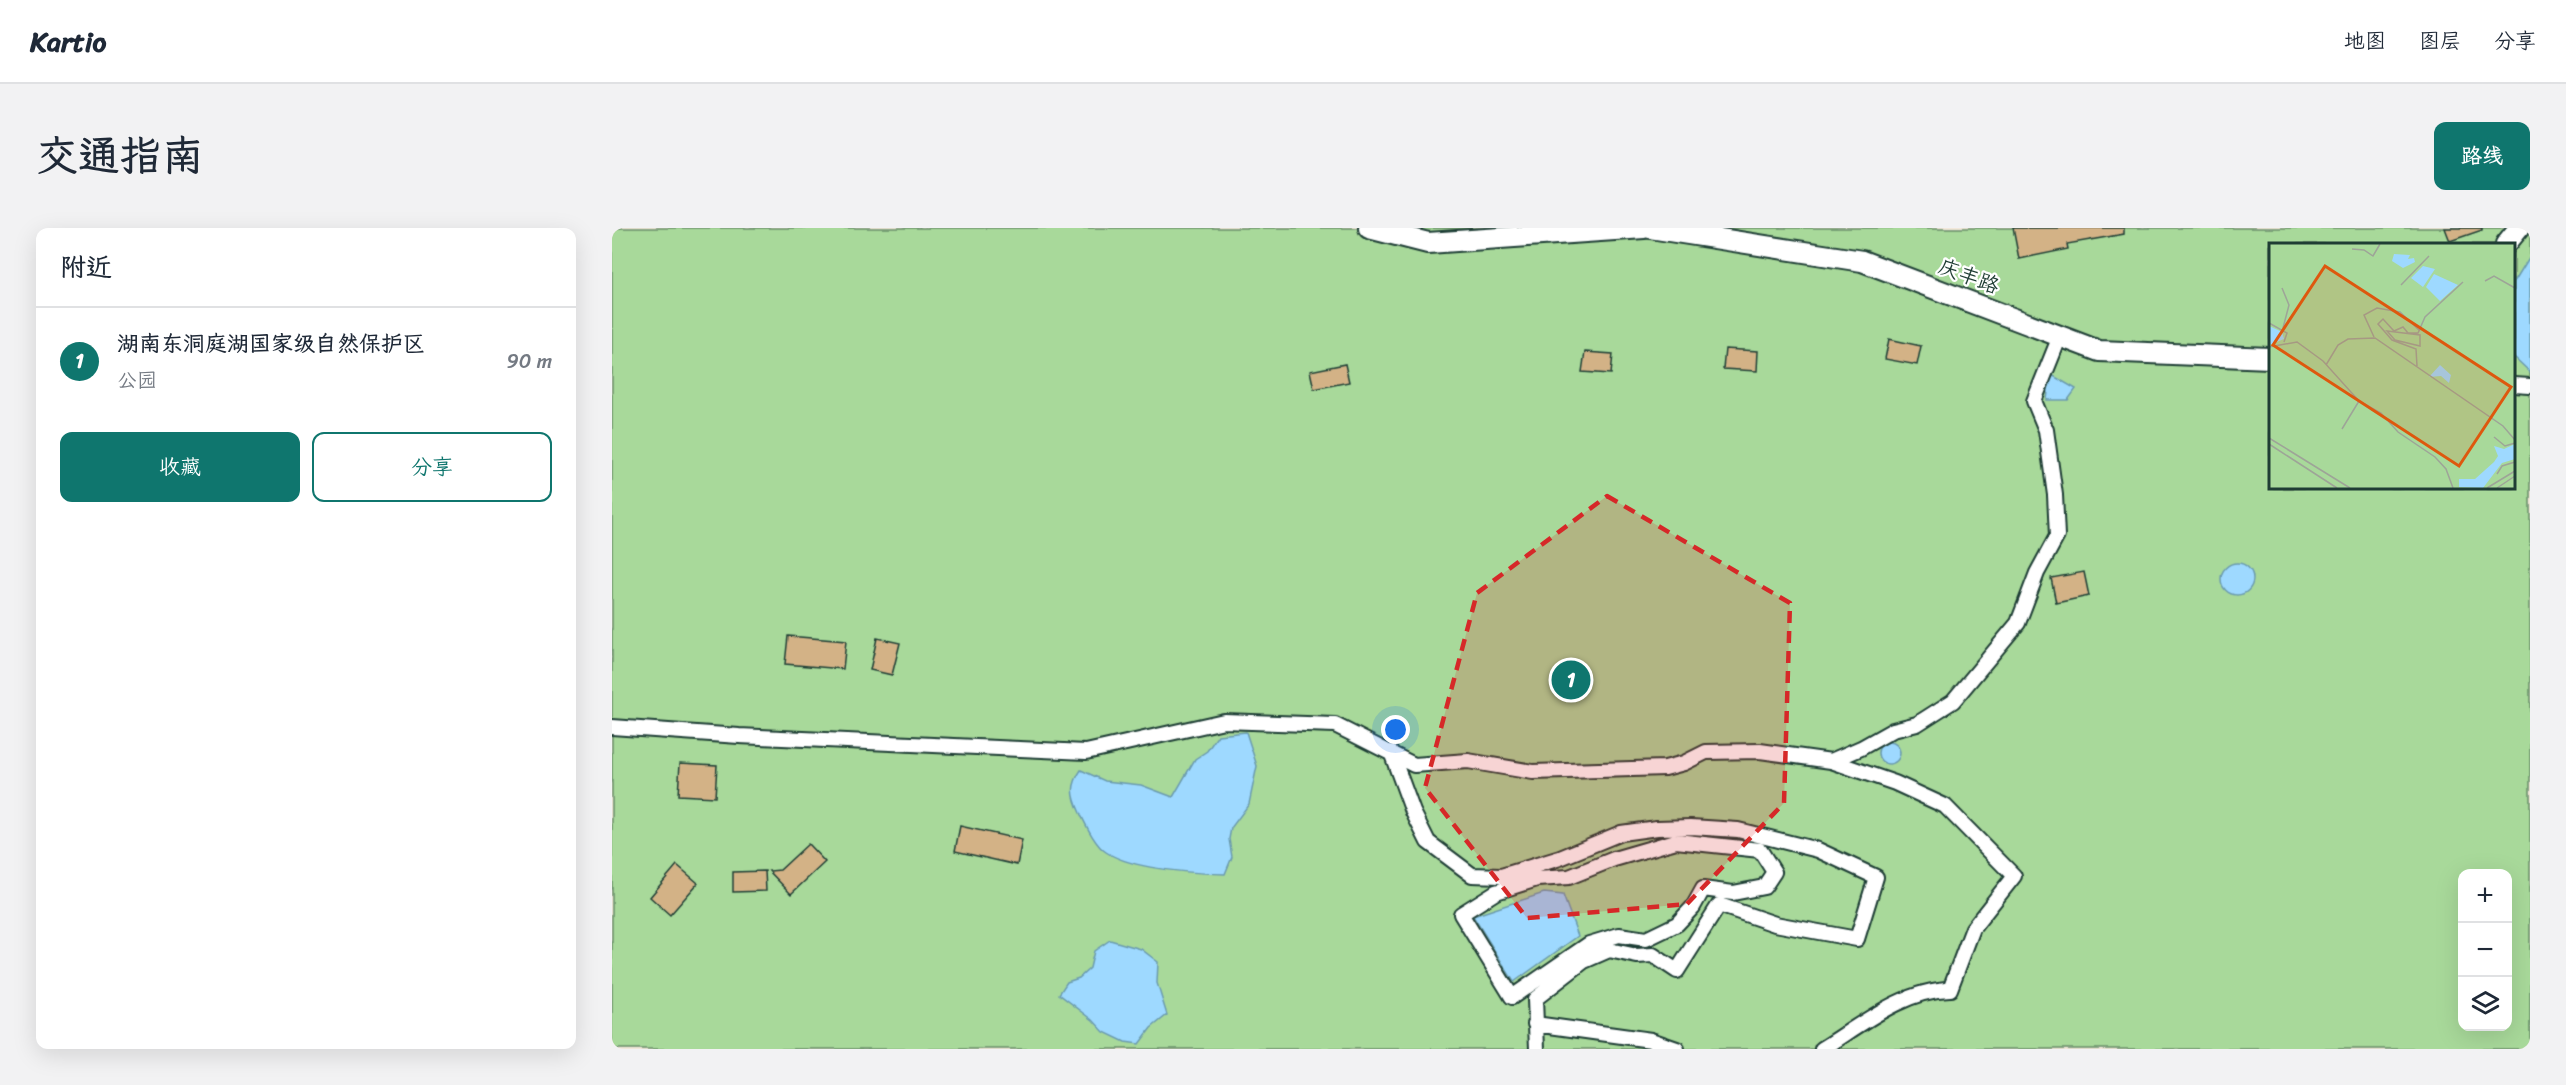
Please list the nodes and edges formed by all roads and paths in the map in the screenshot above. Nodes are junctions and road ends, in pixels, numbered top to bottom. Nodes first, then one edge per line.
1 (1369, 228) edge
2 (1644, 228) edge
3 (1650, 228) edge
4 (2519, 228) edge
5 (2507, 243) edge
6 (2060, 336) junction
7 (2269, 358) edge
8 (2515, 385) edge
9 (2530, 386) edge
10 (612, 727) edge
11 (1390, 752) junction
12 (1831, 761) junction
13 (1589, 944) joint
14 (1535, 1024) junction
15 (1538, 1049) edge
16 (1677, 1049) edge
17 (1822, 1049) edge

1 - 2 street
3 - 6 street, 庆丰路
4 - 5 street
6 - 7 street, 庆丰路
6 - 12 street
8 - 9 street
10 - 11 street
11 - 12 street
11 - 14 street
12 - 17 street
13 - 13 street
14 - 15 street
14 - 16 street

